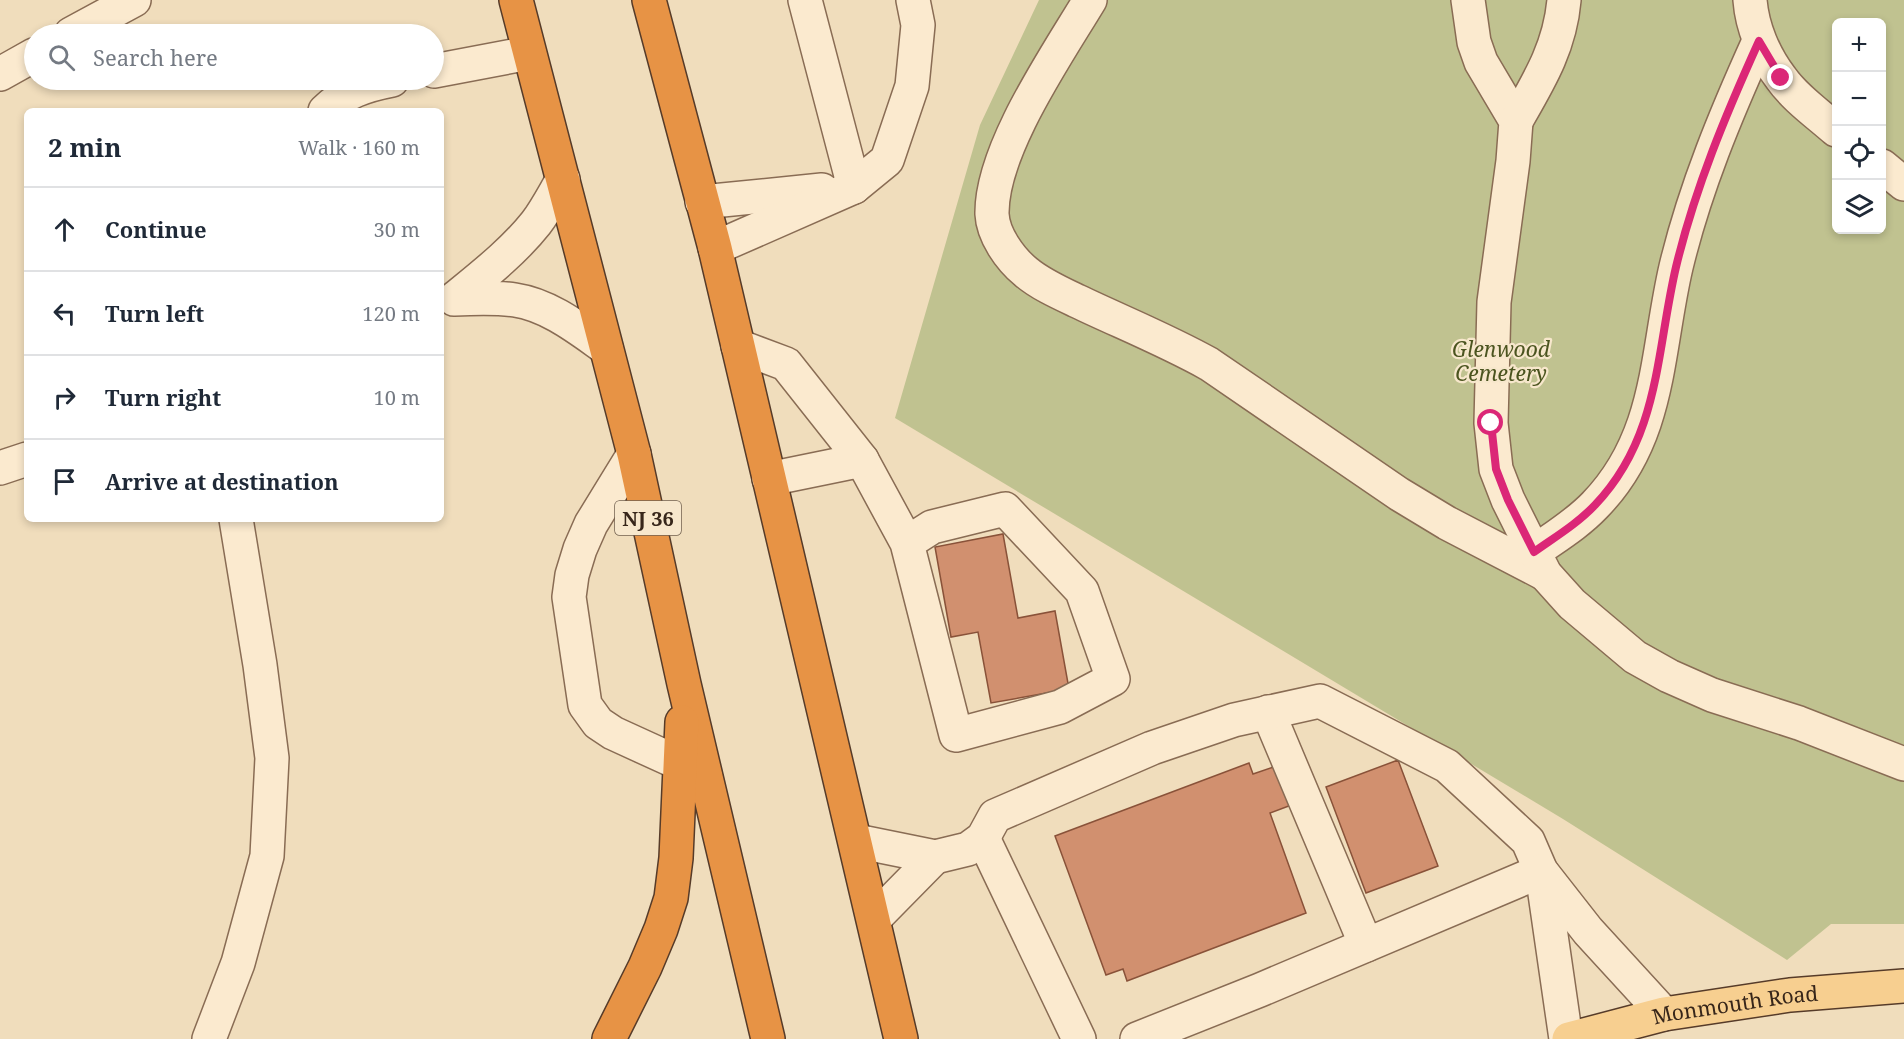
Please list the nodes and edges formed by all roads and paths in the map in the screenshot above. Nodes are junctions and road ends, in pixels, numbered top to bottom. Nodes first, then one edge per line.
1 (134, 0) edge
2 (516, 0) edge
3 (650, 0) edge
4 (804, 0) edge
5 (913, 0) edge
6 (1090, 0) edge
7 (1468, 0) edge
8 (1564, 0) edge
9 (1750, 0) edge
10 (90, 24) edge
11 (1759, 41) junction
12 (530, 53) junction
13 (24, 61) edge
14 (444, 69) edge
15 (0, 74) edge
16 (353, 90) edge
17 (329, 108) edge
18 (1516, 121) junction
19 (1832, 127) edge
20 (1886, 170) edge
21 (563, 179) junction
22 (1904, 183) edge
23 (854, 187) junction
24 (702, 201) junction
25 (715, 248) junction
26 (447, 302) edge
27 (738, 346) junction
28 (606, 348) junction
29 (634, 454) junction
30 (24, 460) edge
31 (862, 460) junction
32 (0, 468) edge
33 (769, 479) junction
34 (236, 522) edge
35 (907, 543) junction
36 (1539, 563) junction
37 (1268, 712) junction
38 (1904, 764) edge
39 (693, 770) junction
40 (989, 827) junction
41 (856, 840) junction
42 (935, 857) junction
43 (1541, 871) junction
44 (874, 919) junction
45 (1366, 945) junction
46 (1904, 986) edge
47 (1664, 1014) junction
48 (1601, 1035) edge
49 (901, 1037) edge
50 (209, 1039) edge
51 (609, 1039) edge
52 (768, 1039) edge
53 (1079, 1039) edge
54 (1137, 1039) edge
55 (1568, 1039) edge

1 - 10 street
2 - 12 highway, NJ 36
3 - 24 highway
4 - 23 street
5 - 23 street
6 - 36 street
7 - 18 street
8 - 18 street
9 - 11 street
11 - 19 street
11 - 36 street
12 - 14 street
12 - 21 highway, NJ 36
13 - 15 street
16 - 17 street
18 - 36 street
20 - 22 street
21 - 26 street
21 - 28 highway, NJ 36
23 - 24 street
23 - 25 street
24 - 25 highway
25 - 27 highway
26 - 28 street
27 - 31 street
27 - 33 highway
28 - 29 highway, NJ 36
29 - 39 highway, NJ 36
29 - 39 street
30 - 32 street
31 - 33 street
31 - 35 street
33 - 41 highway
34 - 50 street
35 - 35 street
36 - 38 street
37 - 40 street
37 - 43 street
37 - 45 street
39 - 51 highway
39 - 52 highway
40 - 42 street
40 - 53 street
41 - 42 street
41 - 44 highway
42 - 44 street
43 - 45 street
43 - 47 street
43 - 55 street
44 - 49 highway
45 - 54 street
46 - 47 main road, Monmouth Road
47 - 48 main road, Monmouth Road
48 - 55 main road, Monmouth Road

